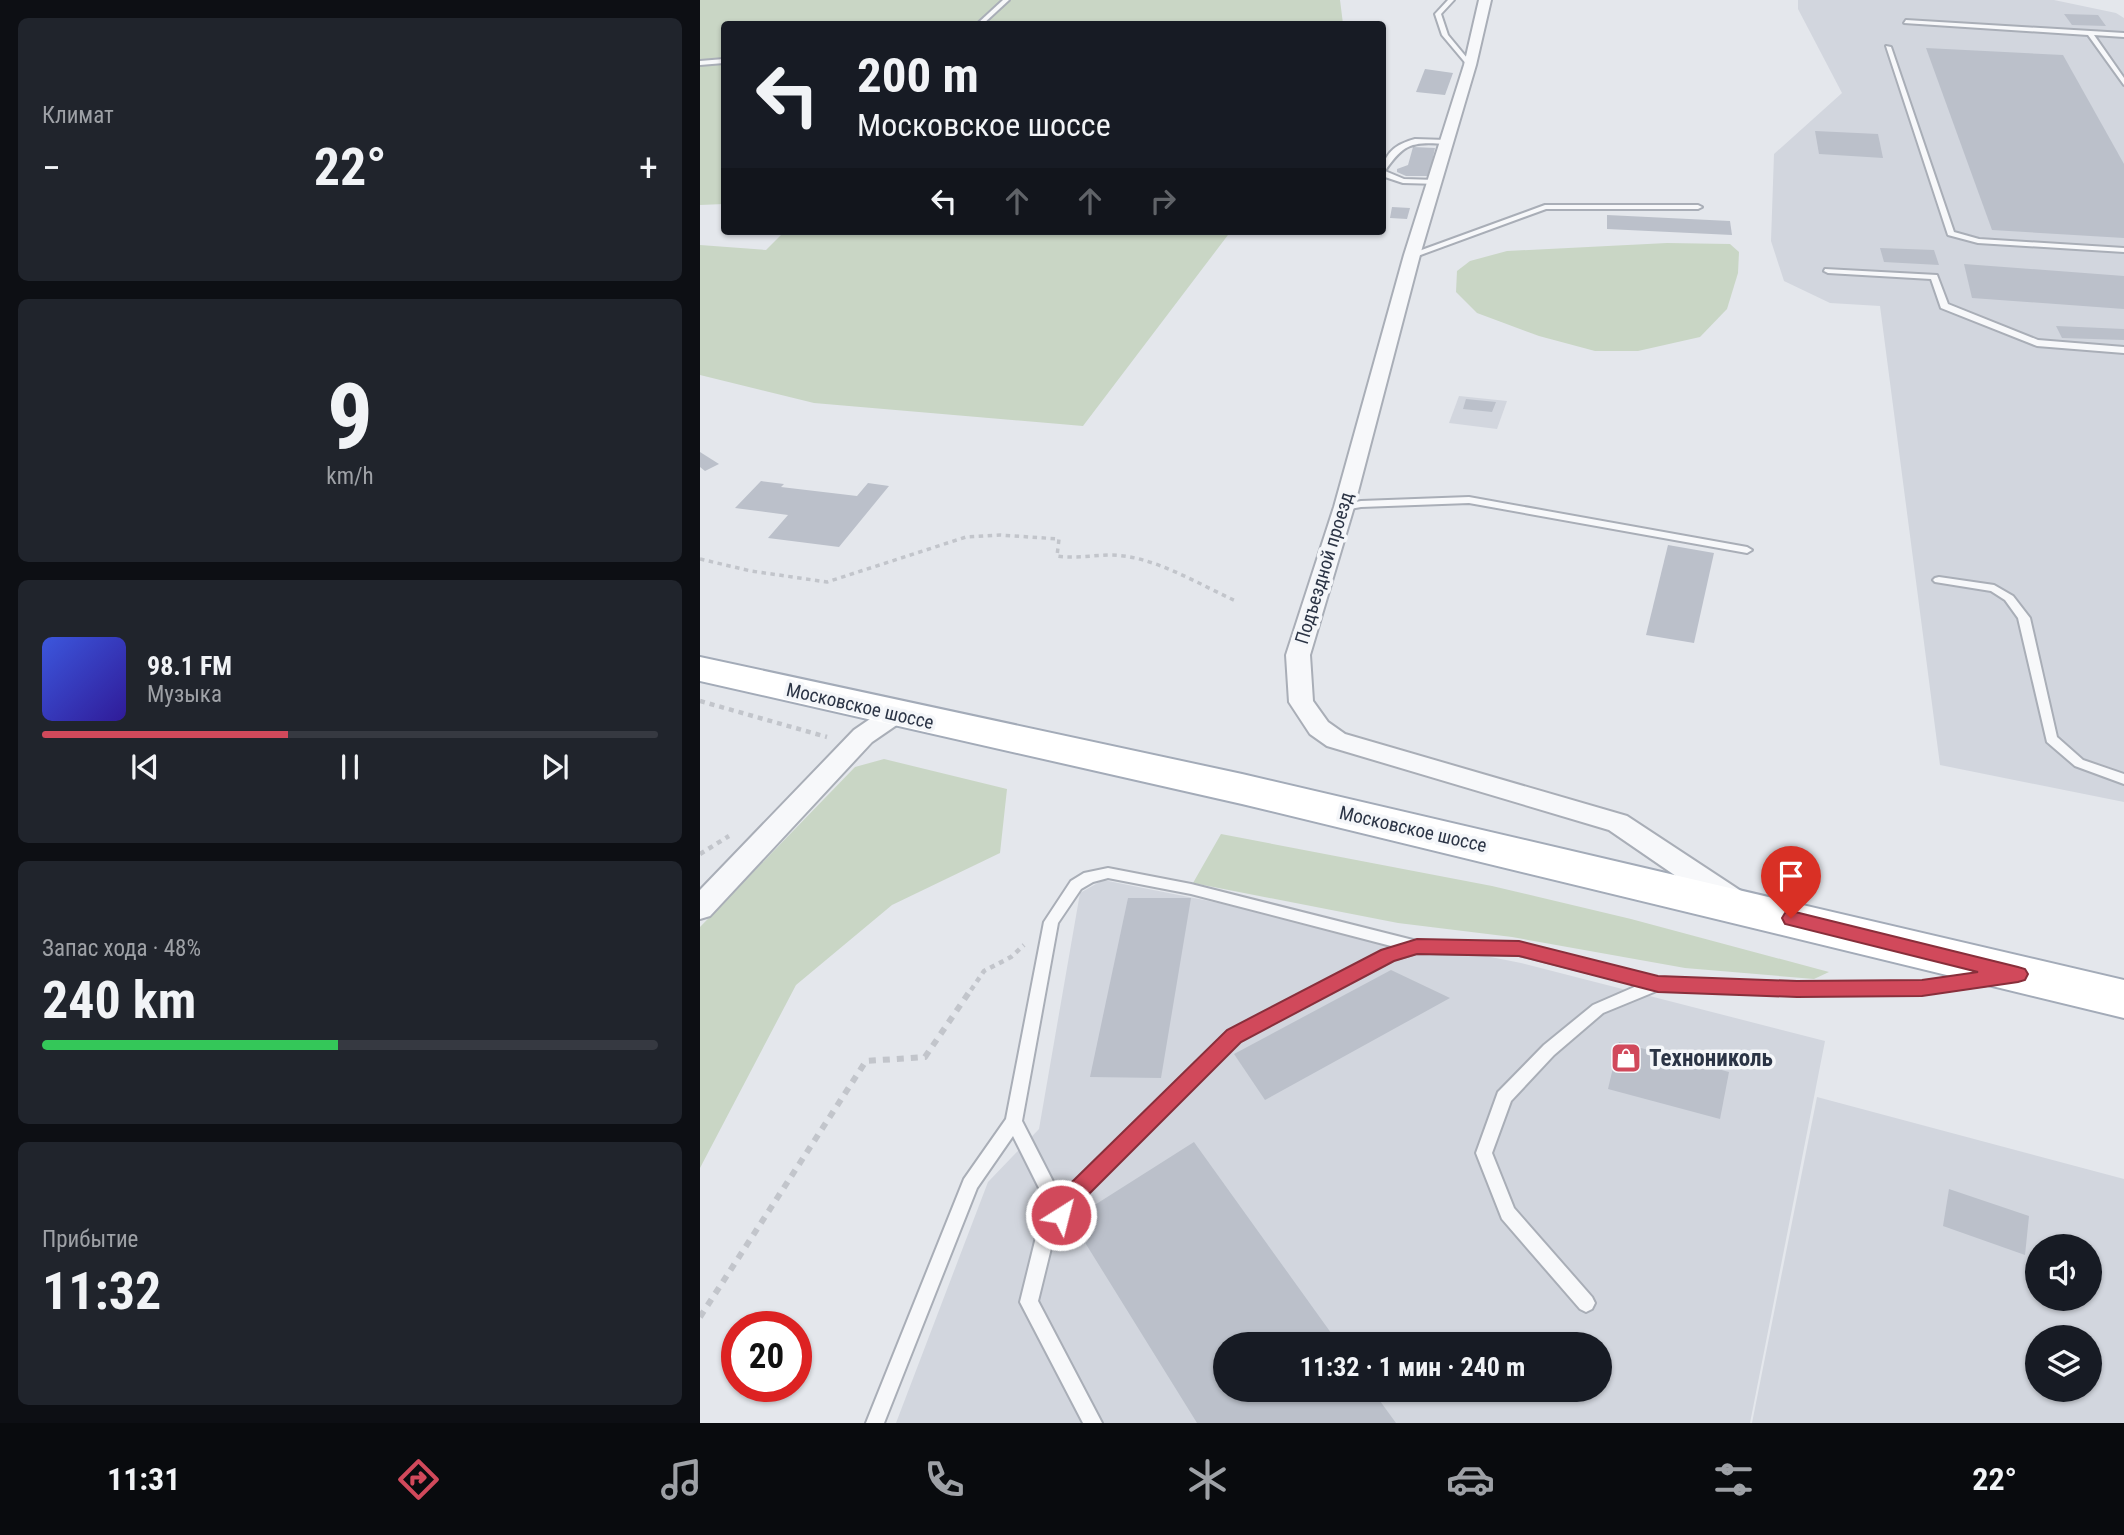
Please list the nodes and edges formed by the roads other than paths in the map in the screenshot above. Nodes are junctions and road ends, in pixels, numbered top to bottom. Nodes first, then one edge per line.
1 (1006, 0) edge
2 (1451, 0) edge
3 (1485, 0) edge
4 (983, 21) edge
5 (1906, 22) dead end
6 (2090, 33) junction
7 (2124, 35) edge
8 (1888, 47) dead end
9 (721, 61) edge
10 (700, 63) edge
11 (1470, 65) junction
12 (2124, 83) edge
13 (1446, 142) junction
14 (1386, 164) edge
15 (1386, 173) edge
16 (1436, 182) junction
17 (1698, 207) dead end
18 (2124, 250) edge
19 (1412, 255) junction
20 (1828, 271) dead end
21 (2124, 350) edge
22 (1344, 507) junction
23 (1747, 550) dead end
24 (1939, 580) dead end
25 (700, 669) edge
26 (895, 714) junction
27 (2124, 779) edge
28 (1741, 906) junction
29 (700, 908) edge
30 (1417, 947) junction
31 (2018, 974) junction
32 (1658, 984) junction
33 (2124, 999) edge
34 (1014, 1121) junction
35 (1061, 1215) junction
36 (1586, 1303) dead end
37 (875, 1423) edge
38 (1093, 1423) edge

1 - 4 lane
2 - 11 lane
3 - 11 street, Подъездной проезд
5 - 6 lane
6 - 7 lane
6 - 12 lane
8 - 18 lane
9 - 10 lane
11 - 13 street, Подъездной проезд
13 - 14 lane
13 - 16 street, Подъездной проезд
15 - 16 lane
16 - 19 street, Подъездной проезд
17 - 19 lane
19 - 22 street, Подъездной проезд
20 - 21 lane
22 - 23 lane
22 - 28 street, Подъездной проезд
24 - 27 lane
25 - 26 main road, Московское шоссе
26 - 28 main road, Московское шоссе
26 - 29 street
28 - 31 main road, Московское шоссе
30 - 32 lane
30 - 34 lane
30 - 35 lane
31 - 32 lane
31 - 33 main road, Московское шоссе
32 - 36 lane
34 - 35 lane
34 - 37 lane
35 - 38 lane

